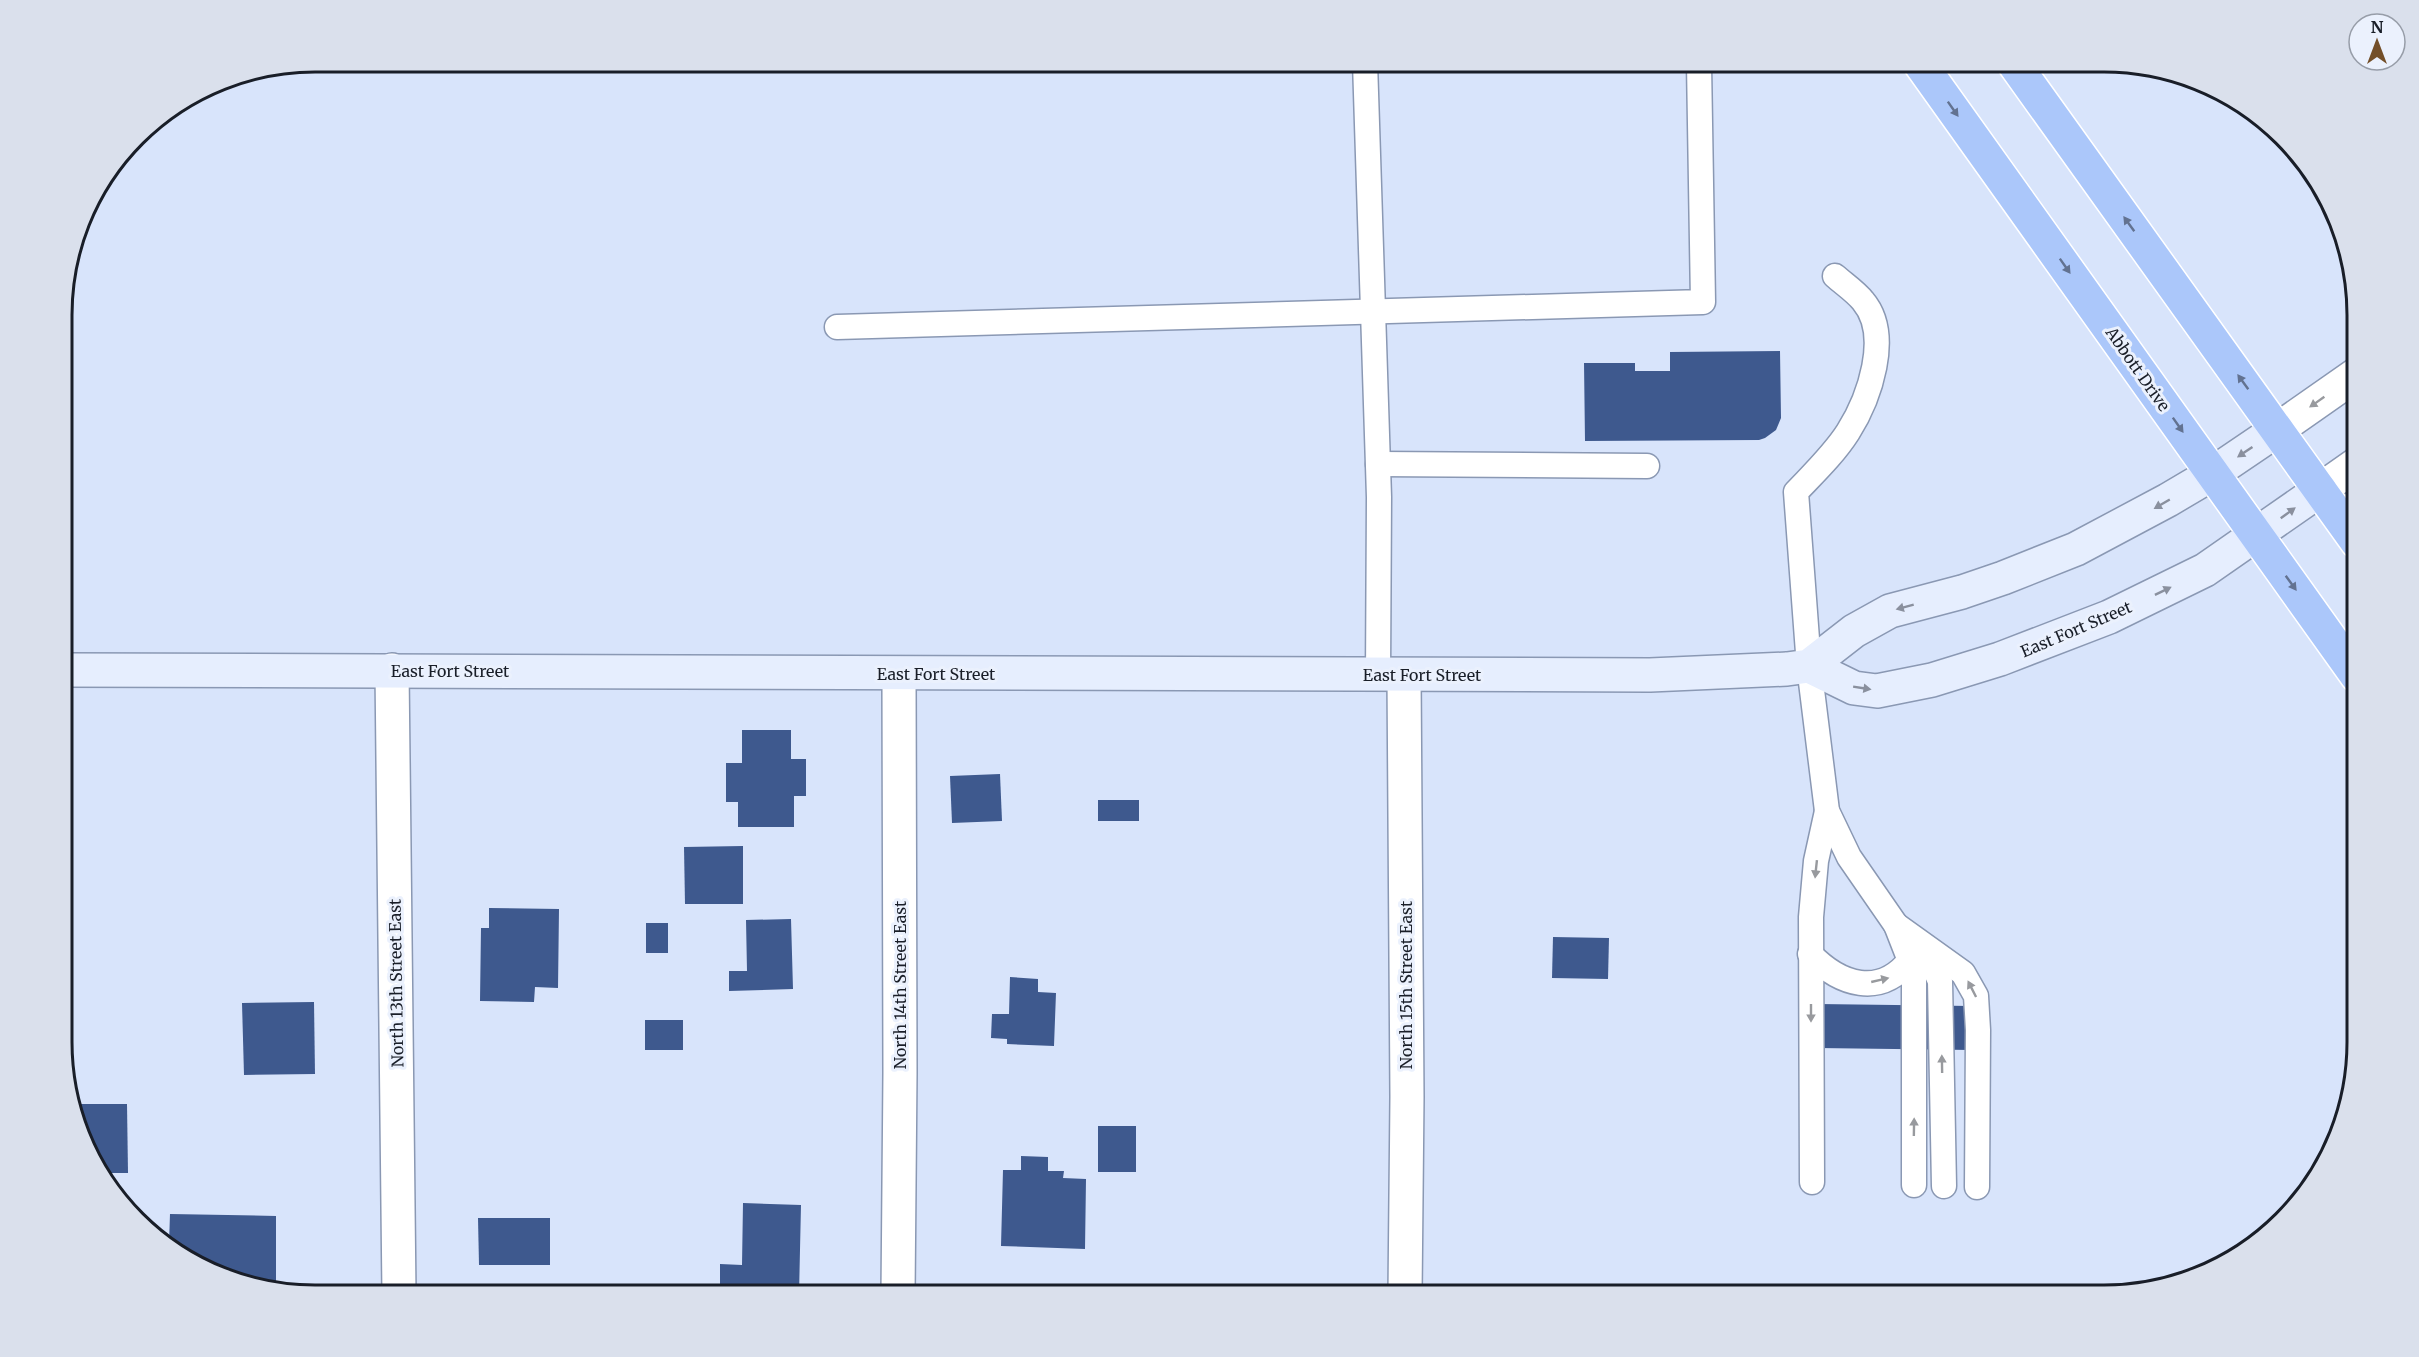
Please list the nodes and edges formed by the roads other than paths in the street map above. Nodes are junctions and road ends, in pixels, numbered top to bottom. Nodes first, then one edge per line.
1 (1365, 72) edge
2 (1699, 72) edge
3 (1926, 72) edge
4 (2020, 72) edge
5 (1835, 276) dead end
6 (1373, 313) junction
7 (837, 327) dead end
8 (2347, 381) edge
9 (2277, 430) junction
10 (1378, 464) junction
11 (1647, 466) dead end
12 (2347, 471) edge
13 (2212, 474) junction
14 (2320, 490) junction
15 (2347, 528) edge
16 (2256, 536) junction
17 (2347, 662) edge
18 (1809, 666) junction
19 (72, 670) edge
20 (392, 670) junction
21 (899, 674) junction
22 (1391, 675) junction
23 (1827, 811) junction
24 (1917, 953) junction
25 (1810, 954) junction
26 (1812, 1182) dead end
27 (1914, 1185) dead end
28 (1944, 1186) dead end
29 (1977, 1186) dead end
30 (399, 1285) edge
31 (898, 1285) edge
32 (1405, 1285) edge

1 - 6 lane
2 - 6 lane
3 -> 13 highway, Abbott Drive
9 -> 4 highway
5 - 18 lane
6 - 7 lane
6 - 10 lane
8 -> 9 street
9 -> 13 street
9 - 14 highway
10 - 11 lane
10 - 22 lane
12 - 14 street
13 - 16 highway, Abbott Drive
13 -> 18 street
14 - 15 highway
16 -> 14 street, East Fort Street
16 -> 17 highway, Abbott Drive
18 -> 16 street, East Fort Street
18 - 22 street, East Fort Street
18 - 23 lane
19 - 20 street, East Fort Street
20 - 21 street, East Fort Street
20 - 30 street, North 13th Street East
21 - 22 street, East Fort Street
21 - 31 street, North 14th Street East
22 - 32 street, North 15th Street East
23 - 24 lane
23 -> 25 lane
25 -> 24 lane
27 -> 24 lane
28 -> 24 lane
29 -> 24 lane
25 -> 26 lane

